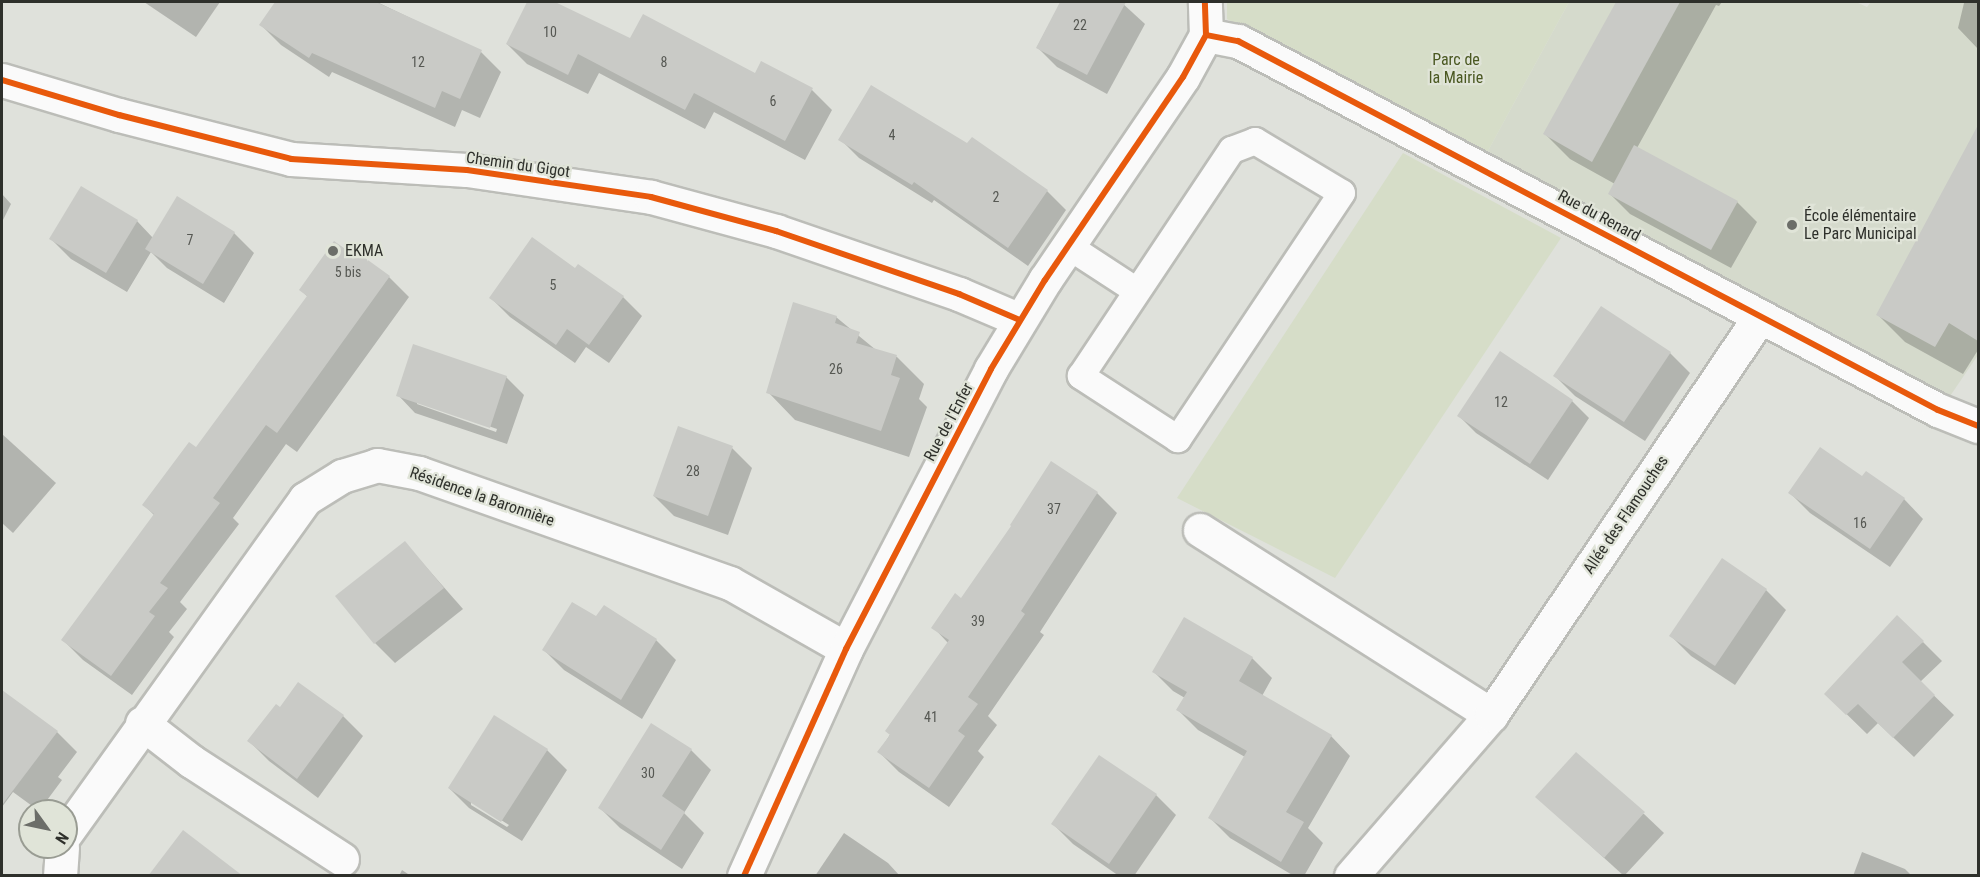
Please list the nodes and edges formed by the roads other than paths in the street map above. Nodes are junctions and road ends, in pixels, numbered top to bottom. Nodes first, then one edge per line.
1 (1205, 2) edge
2 (1206, 35) junction
3 (2, 80) edge
4 (1068, 246) junction
5 (1137, 291) junction
6 (1761, 316) junction
7 (1020, 320) junction
8 (1978, 426) edge
9 (1200, 530) dead end
10 (846, 649) junction
11 (1491, 715) junction
12 (142, 723) junction
13 (78, 815) edge
14 (61, 859) edge
15 (342, 859) dead end
16 (60, 876) edge
17 (744, 876) edge
18 (1351, 876) edge

1 - 2 street, Rue de l'Enfer
2 - 4 street, Rue de l'Enfer
2 - 6 street, Rue du Renard
3 - 7 street, Chemin du Gigot
4 - 5 lane
4 - 7 street, Rue de l'Enfer
5 - 5 lane
6 - 8 street, Rue du Renard
6 - 11 street, Allée des Flamouches
7 - 10 street, Rue de l'Enfer
9 - 11 street
10 - 12 street, Résidence la Baronnière
10 - 17 street, Rue de l'Enfer
11 - 18 street, Allée des Flamouches
12 - 13 street, Résidence la Baronnière
12 - 15 street
14 - 16 street

